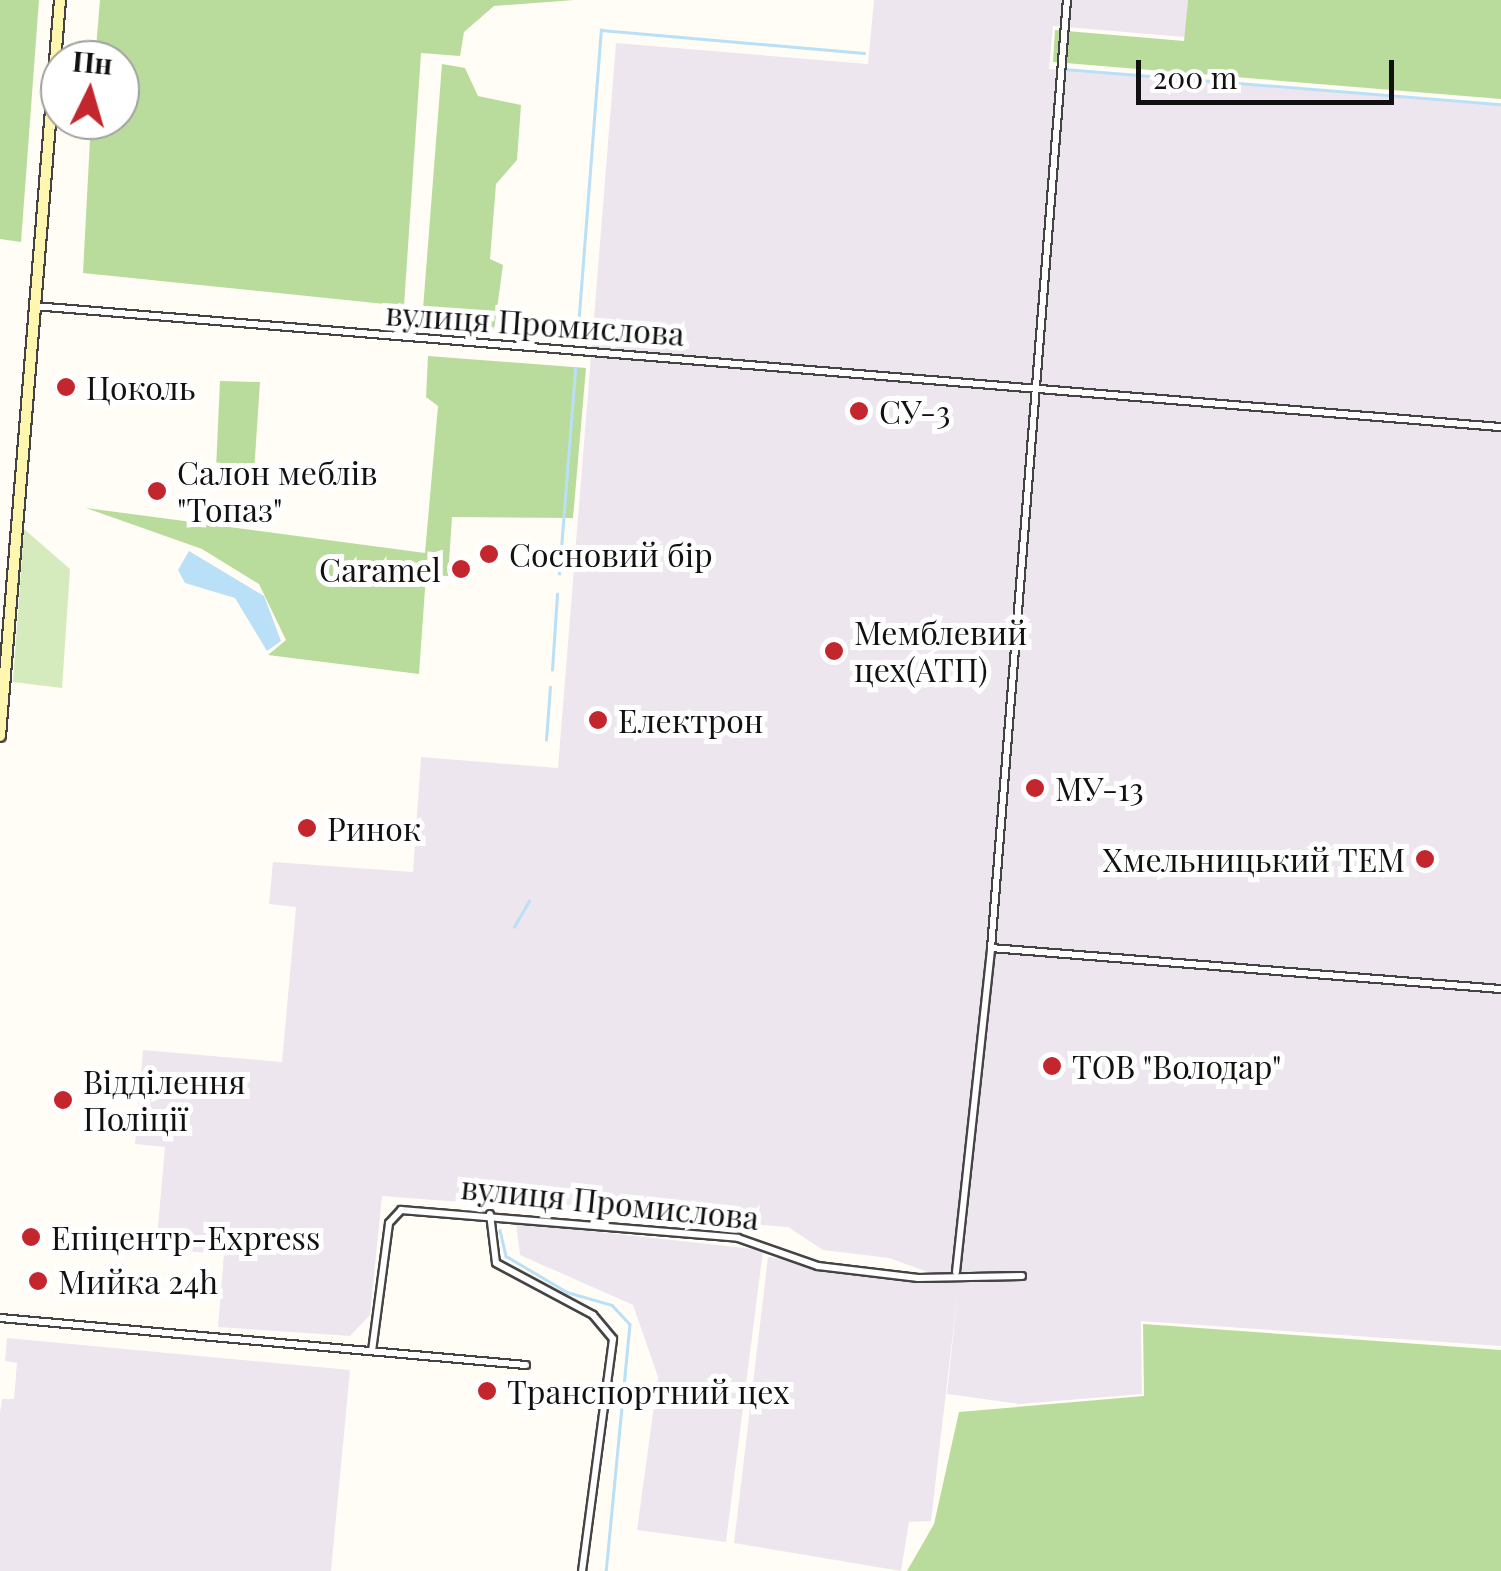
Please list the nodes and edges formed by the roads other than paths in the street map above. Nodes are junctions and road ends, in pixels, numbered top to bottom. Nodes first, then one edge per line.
1 (60, 0) edge
2 (1067, 0) edge
3 (33, 306) junction
4 (1033, 388) junction
5 (1501, 426) edge
6 (1, 717) edge
7 (0, 736) edge
8 (991, 948) junction
9 (1501, 989) edge
10 (490, 1214) junction
11 (956, 1272) junction
12 (1022, 1276) dead end
13 (0, 1318) edge
14 (372, 1351) junction
15 (526, 1364) dead end
16 (582, 1571) edge

1 - 3 main road
2 - 4 street
3 - 4 street, вулиця Промислова
3 - 6 main road
4 - 5 street, вулиця Промислова
4 - 8 street
6 - 7 main road
8 - 9 street
8 - 11 street
10 - 11 street, вулиця Промислова
10 - 14 street, вулиця Промислова
10 - 16 street
11 - 12 street, вулиця Промислова
13 - 14 street
14 - 15 street

